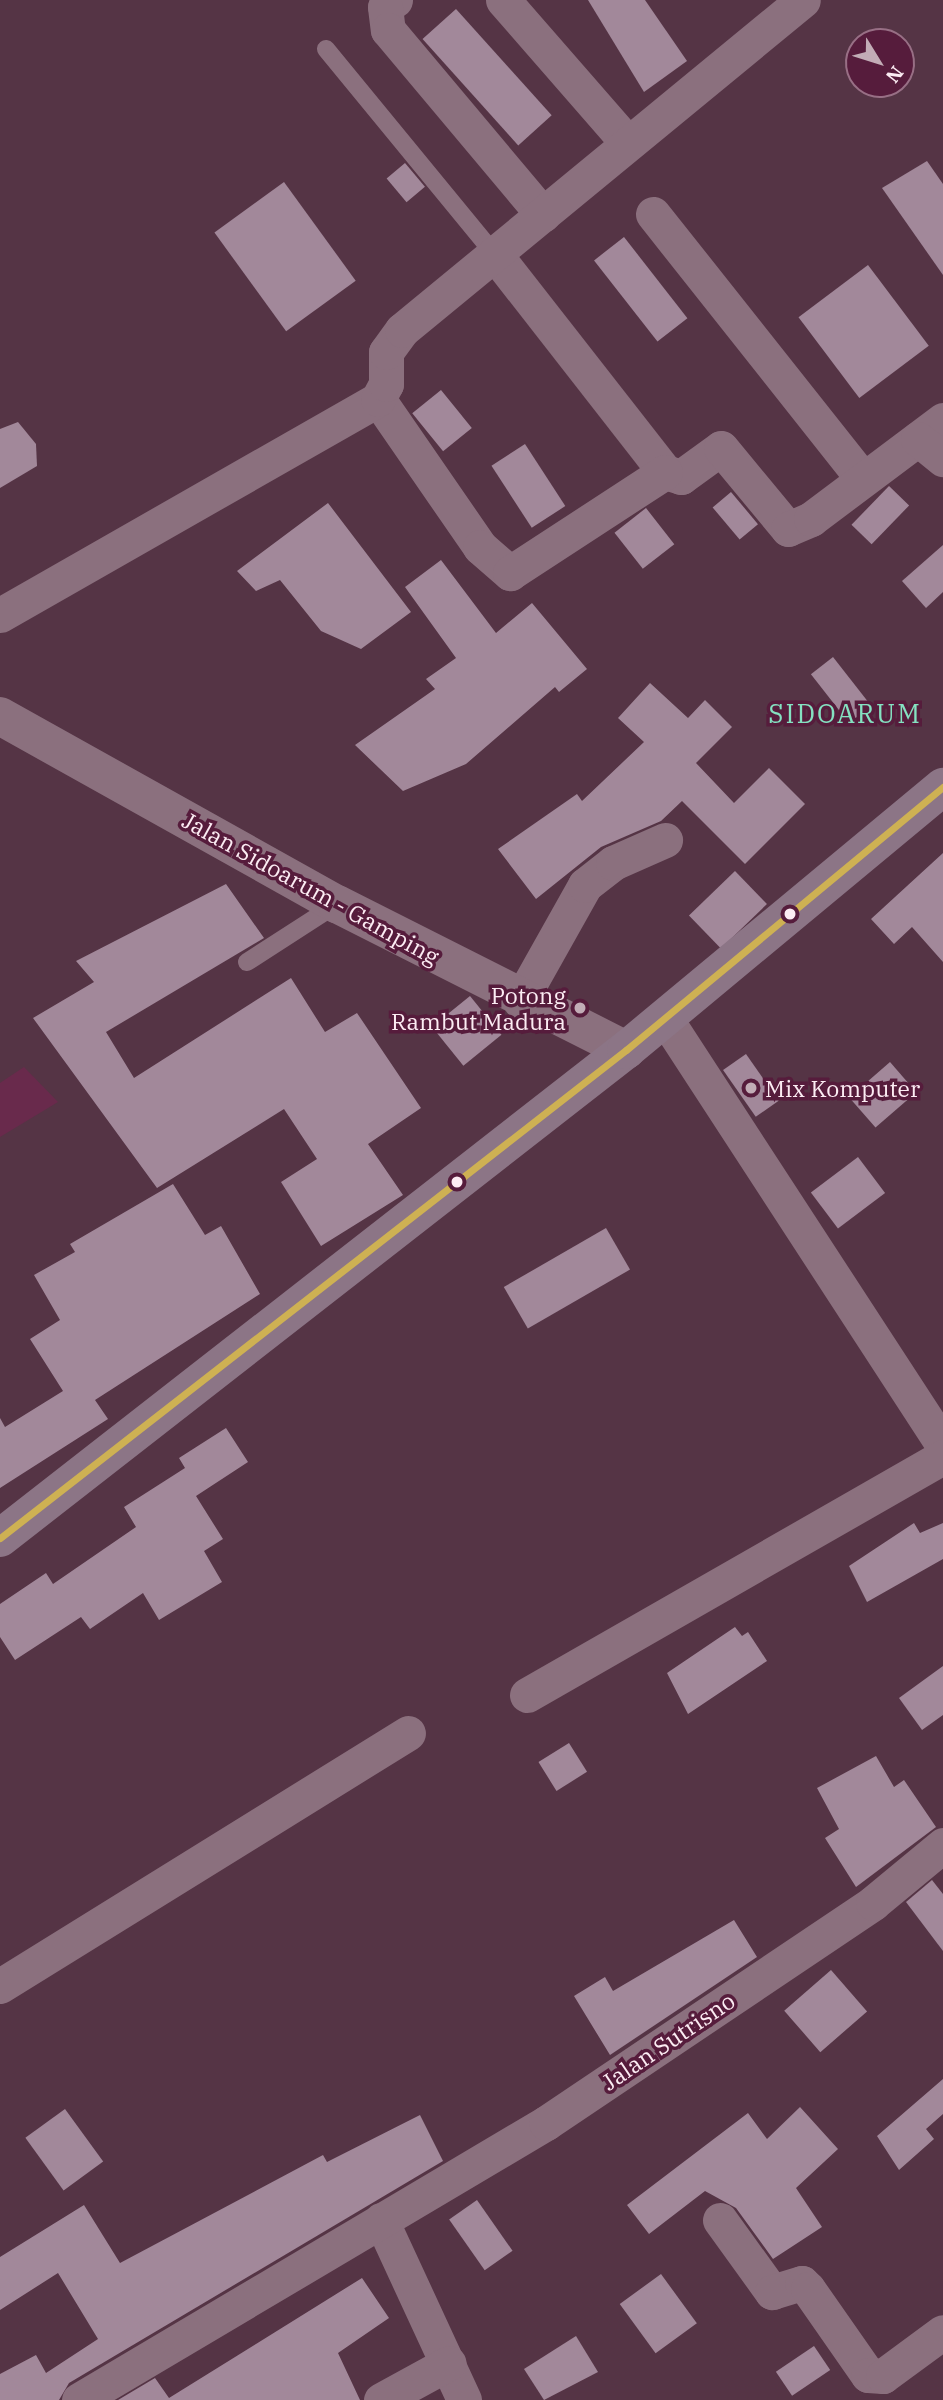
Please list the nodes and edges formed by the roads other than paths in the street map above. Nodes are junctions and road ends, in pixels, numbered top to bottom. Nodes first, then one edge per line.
1 (395, 0) edge
2 (503, 0) edge
3 (803, 0) edge
4 (326, 49) dead end
5 (627, 142) junction
6 (653, 214) dead end
7 (543, 215) junction
8 (497, 257) junction
9 (378, 398) junction
10 (935, 439) edge
11 (665, 472) junction
12 (862, 478) junction
13 (0, 615) edge
14 (0, 716) edge
15 (943, 788) edge
16 (665, 841) dead end
17 (337, 904) junction
18 (247, 962) dead end
19 (520, 1001) junction
20 (666, 1018) junction
21 (626, 1050) junction
22 (943, 1444) edge
23 (943, 1457) edge
24 (0, 1538) edge
25 (527, 1695) dead end
26 (408, 1733) dead end
27 (943, 1845) edge
28 (0, 1986) edge
29 (381, 2220) junction
30 (720, 2220) dead end
31 (943, 2332) edge
32 (449, 2363) junction
33 (79, 2400) edge
34 (381, 2400) edge
35 (464, 2400) edge

1 - 7 street
2 - 5 street
3 - 5 street
4 - 8 lane
5 - 7 street
6 - 12 street
7 - 8 street
8 - 9 street
8 - 11 street
9 - 11 street
9 - 13 street
10 - 12 street
11 - 12 street
14 - 17 main road, Jalan Sidoarum - Gamping
15 - 20 main road
16 - 19 street
17 - 18 lane
17 - 19 main road, Jalan Sidoarum - Gamping
19 - 21 main road, Jalan Sidoarum - Gamping
20 - 21 main road
20 - 22 street
21 - 24 main road
23 - 25 street
26 - 28 street
27 - 29 street, Jalan Sutrisno
29 - 32 street
29 - 33 street, Jalan Sutrisno
30 - 31 street
32 - 34 street
32 - 35 street

